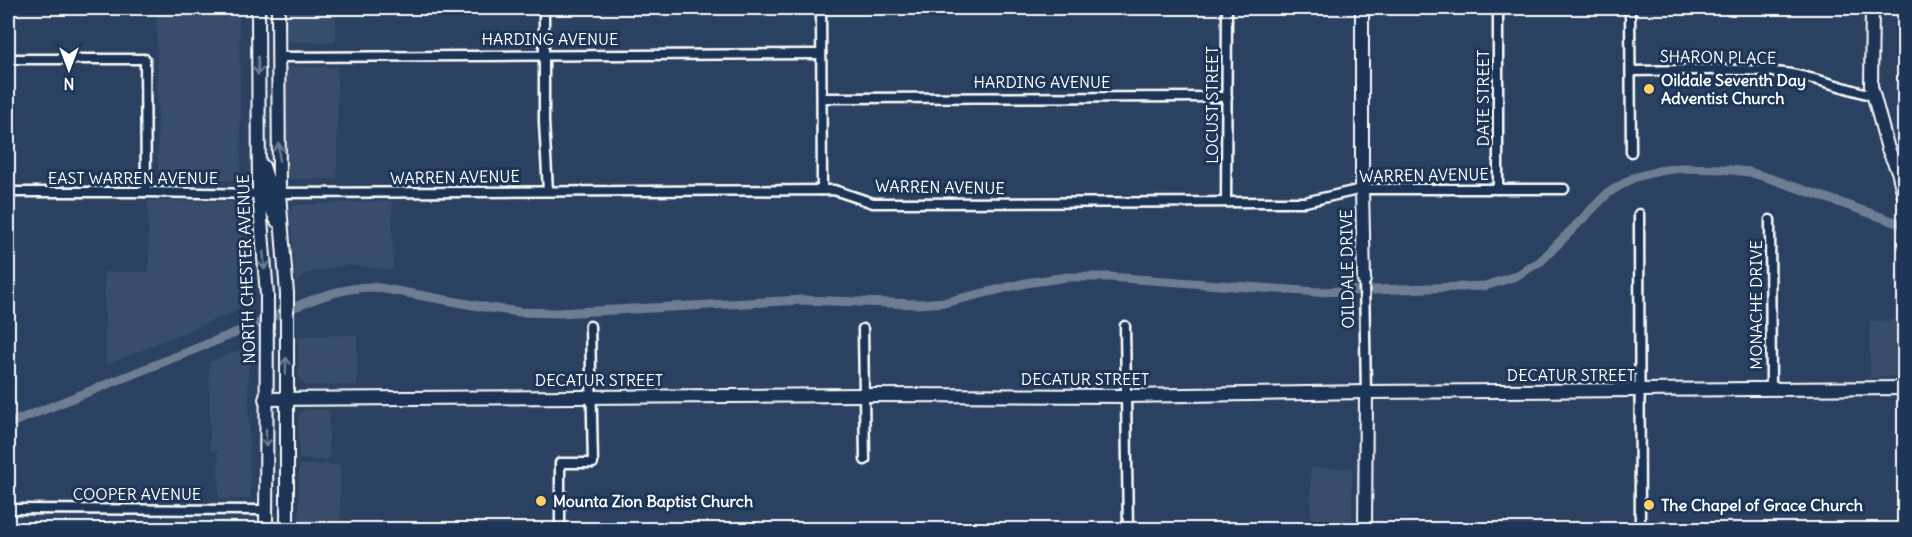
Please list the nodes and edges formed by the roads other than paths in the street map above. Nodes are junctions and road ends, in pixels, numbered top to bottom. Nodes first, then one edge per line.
1 (258, 8) edge
2 (278, 8) edge
3 (544, 8) edge
4 (821, 8) edge
5 (1227, 8) edge
6 (1362, 8) edge
7 (1498, 8) edge
8 (1630, 8) edge
9 (1872, 8) edge
10 (544, 54) junction
11 (821, 54) junction
12 (279, 57) junction
13 (8, 59) edge
14 (1632, 71) junction
15 (1874, 96) junction
16 (1227, 97) junction
17 (822, 98) junction
18 (1631, 152) dead end
19 (259, 153) junction
20 (1362, 189) junction
21 (1498, 189) junction
22 (1564, 189) dead end
23 (822, 190) junction
24 (548, 191) junction
25 (8, 192) edge
26 (146, 192) junction
27 (279, 193) junction
28 (259, 194) junction
29 (1905, 196) edge
30 (1226, 202) junction
31 (1639, 214) dead end
32 (1770, 220) dead end
33 (282, 233) junction
34 (1364, 280) joint
35 (591, 326) dead end
36 (1125, 327) dead end
37 (863, 329) dead end
38 (1905, 388) edge
39 (1771, 390) junction
40 (1640, 391) junction
41 (1366, 392) junction
42 (865, 394) junction
43 (1126, 396) junction
44 (591, 397) junction
45 (265, 399) junction
46 (286, 399) junction
47 (864, 460) dead end
48 (8, 508) edge
49 (266, 510) junction
50 (266, 530) edge
51 (280, 530) edge
52 (287, 530) edge
53 (560, 530) edge
54 (1128, 530) edge
55 (1365, 530) edge
56 (1640, 530) edge

1 -> 19 street, NORTH CHESTER AVENUE
2 - 12 street
3 - 10 street
4 - 11 street
5 - 16 street, LOCUST STREET
6 - 20 street, OILDALE DRIVE
7 - 21 street, DATE STREET
8 - 14 street
9 - 15 street
10 - 11 street, HARDING AVENUE
10 - 12 street, HARDING AVENUE
10 - 24 street
11 - 17 street
27 -> 12 street
13 - 26 street
14 - 15 street, SHARON PLACE
14 - 18 street
15 - 29 street
16 - 17 street, HARDING AVENUE
16 - 30 street, LOCUST STREET
17 - 23 street
19 - 27 street
19 - 28 street, NORTH CHESTER AVENUE
20 - 21 street, WARREN AVENUE
20 - 30 street, WARREN AVENUE
20 - 34 street, OILDALE DRIVE
21 - 22 street, WARREN AVENUE
23 - 24 street, WARREN AVENUE
23 - 30 street, WARREN AVENUE
24 - 27 street, WARREN AVENUE
25 - 26 street, EAST WARREN AVENUE
26 - 28 street, EAST WARREN AVENUE
27 - 33 street
28 - 33 street
28 -> 45 street, NORTH CHESTER AVENUE
31 - 40 street
32 - 39 street, MONACHE DRIVE
46 -> 33 street
34 - 41 street, OILDALE DRIVE
35 - 44 street
36 - 43 street
37 - 42 street
38 - 39 street, DECATUR STREET
39 - 40 street, DECATUR STREET
40 - 41 street, DECATUR STREET
40 - 56 street
41 - 43 street, DECATUR STREET
41 - 55 street, OILDALE DRIVE
42 - 43 street, DECATUR STREET
42 - 44 street, DECATUR STREET
42 - 47 street
43 - 54 street
44 - 46 street, DECATUR STREET
44 - 53 street
45 - 46 street, DECATUR STREET
45 -> 49 street, NORTH CHESTER AVENUE
46 - 52 street
48 - 49 street, COOPER AVENUE
49 - 50 street, NORTH CHESTER AVENUE
49 - 51 street

